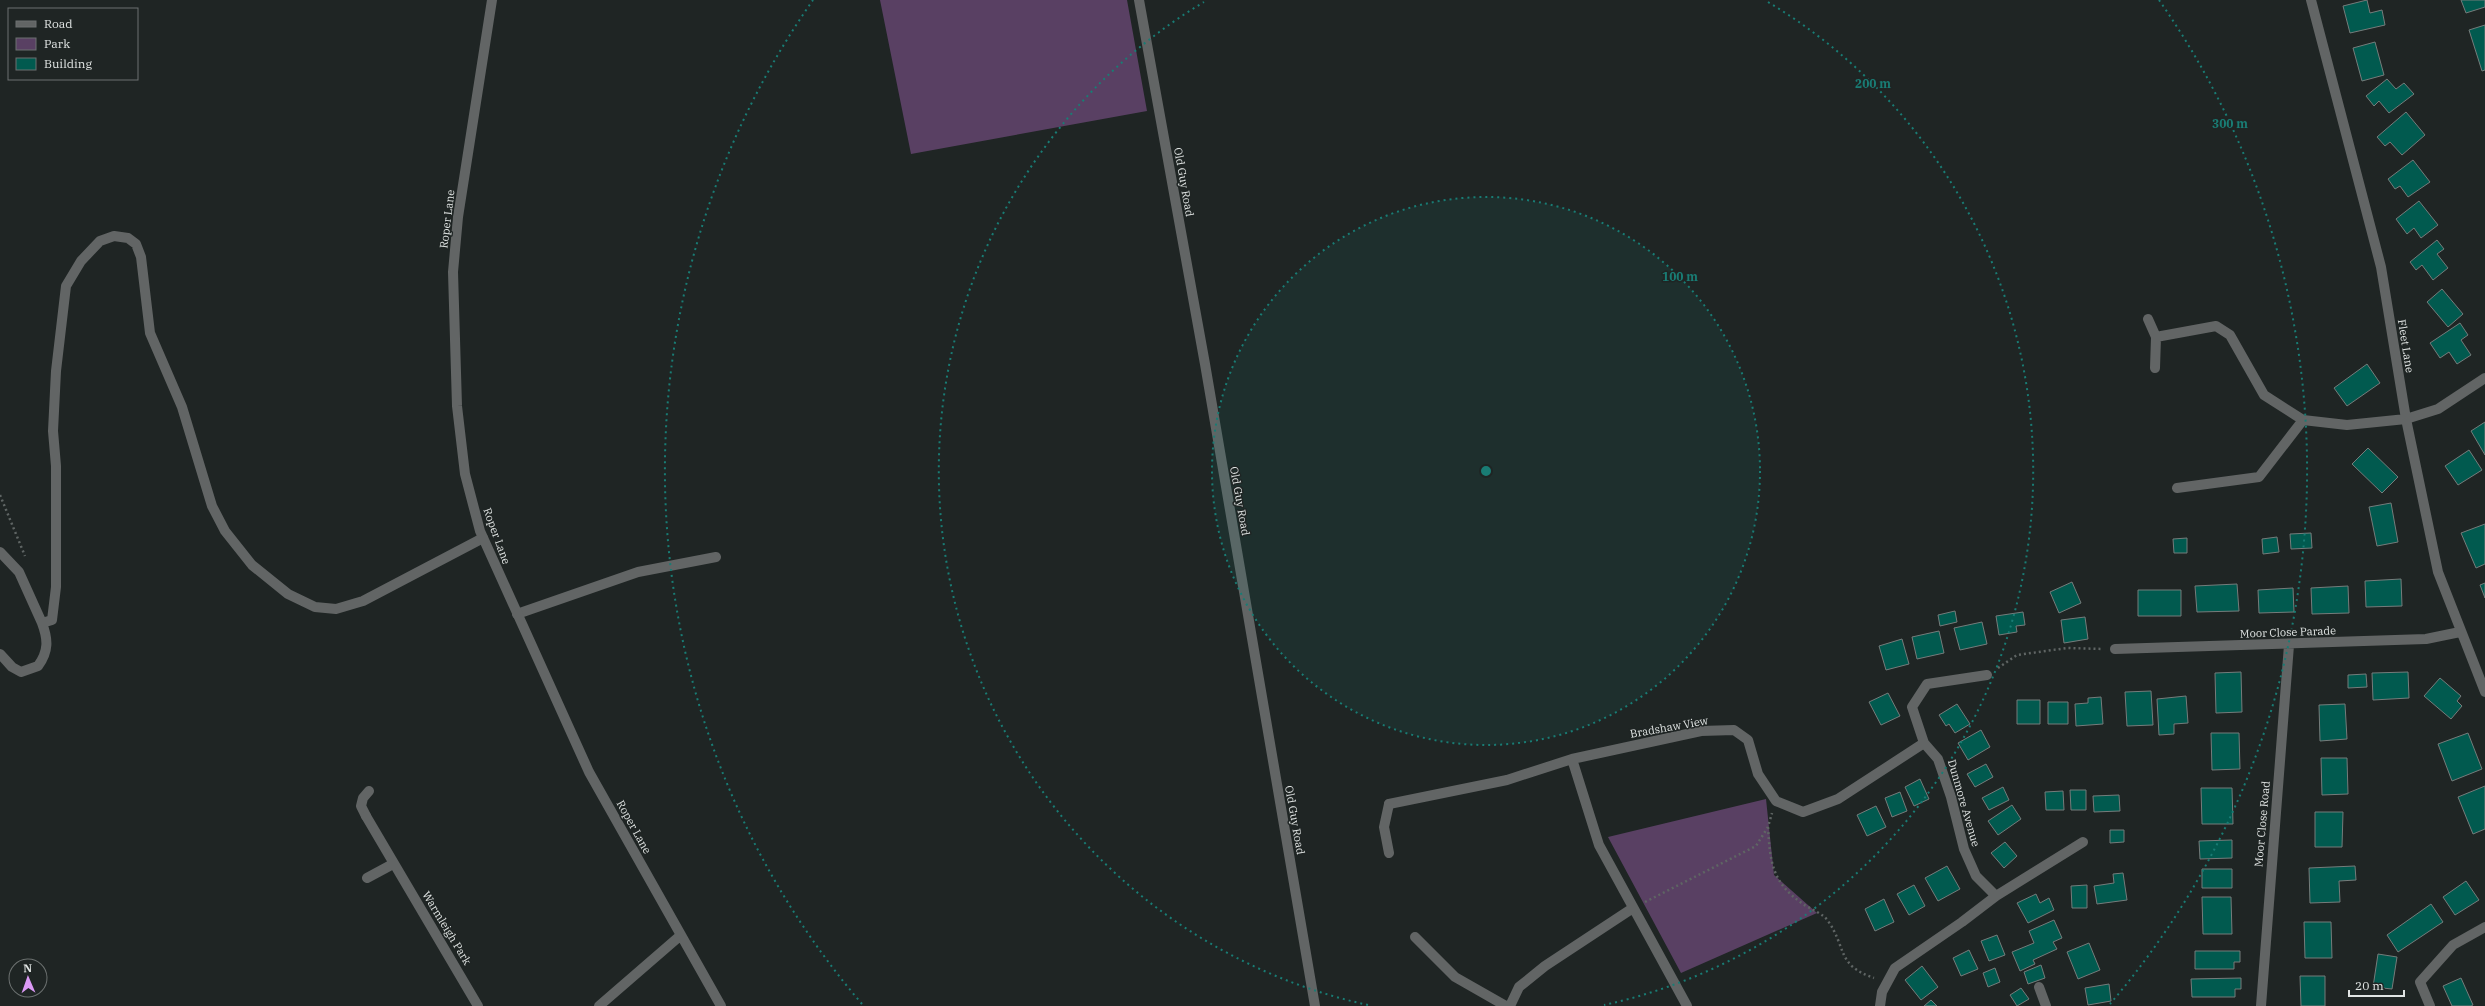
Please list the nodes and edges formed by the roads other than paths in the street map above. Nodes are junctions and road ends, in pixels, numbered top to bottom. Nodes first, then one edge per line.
1 (492, 0) edge
2 (1138, 0) edge
3 (2311, 0) edge
4 (2148, 319) dead end
5 (2156, 336) junction
6 (2155, 368) dead end
7 (2485, 378) edge
8 (2406, 419) junction
9 (2303, 420) junction
10 (2177, 488) dead end
11 (483, 538) junction
12 (0, 552) edge
13 (716, 557) dead end
14 (517, 614) junction
15 (42, 623) junction
16 (2460, 632) junction
17 (2289, 645) junction
18 (2115, 649) road end
19 (0, 654) edge
20 (1987, 675) road end
21 (2485, 692) edge
22 (1924, 743) junction
23 (1572, 759) junction
24 (369, 791) dead end
25 (2083, 842) dead end
26 (1389, 853) dead end
27 (393, 864) junction
28 (368, 878) dead end
29 (1996, 896) junction
30 (1633, 908) junction
31 (2485, 927) edge
32 (681, 935) junction
33 (1414, 937) dead end
34 (2039, 987) dead end
35 (478, 1006) edge
36 (599, 1006) edge
37 (721, 1006) edge
38 (1315, 1006) edge
39 (1506, 1006) edge
40 (1510, 1006) edge
41 (1687, 1006) edge
42 (1880, 1006) edge
43 (2046, 1006) edge
44 (2261, 1006) edge
45 (2430, 1006) edge

1 - 11 street, Roper Lane
2 - 38 street, Old Guy Road
3 - 8 street, Fleet Lane
4 - 5 street
5 - 6 street
5 - 9 street
7 - 8 street
8 - 9 street
8 - 16 street, Fleet Lane
9 - 10 street
11 - 14 street, Roper Lane
11 - 15 street
12 - 15 street
13 - 14 street
14 - 32 street, Roper Lane
15 - 19 street
16 - 17 street, Moor Close Parade
16 - 21 street, Fleet Lane
17 - 18 street, Moor Close Parade
17 - 44 street, Moor Close Road
20 - 22 street, Dunmore Avenue
22 - 23 street, Bradshaw View
22 - 29 street, Dunmore Avenue
23 - 26 street, Bradshaw View
23 - 30 street
24 - 27 street, Warmleigh Park
25 - 29 street
27 - 28 street
27 - 35 street, Warmleigh Park
29 - 42 street
30 - 40 street
30 - 41 street
31 - 45 street
32 - 36 street
32 - 37 street, Roper Lane
33 - 39 street
34 - 43 street

